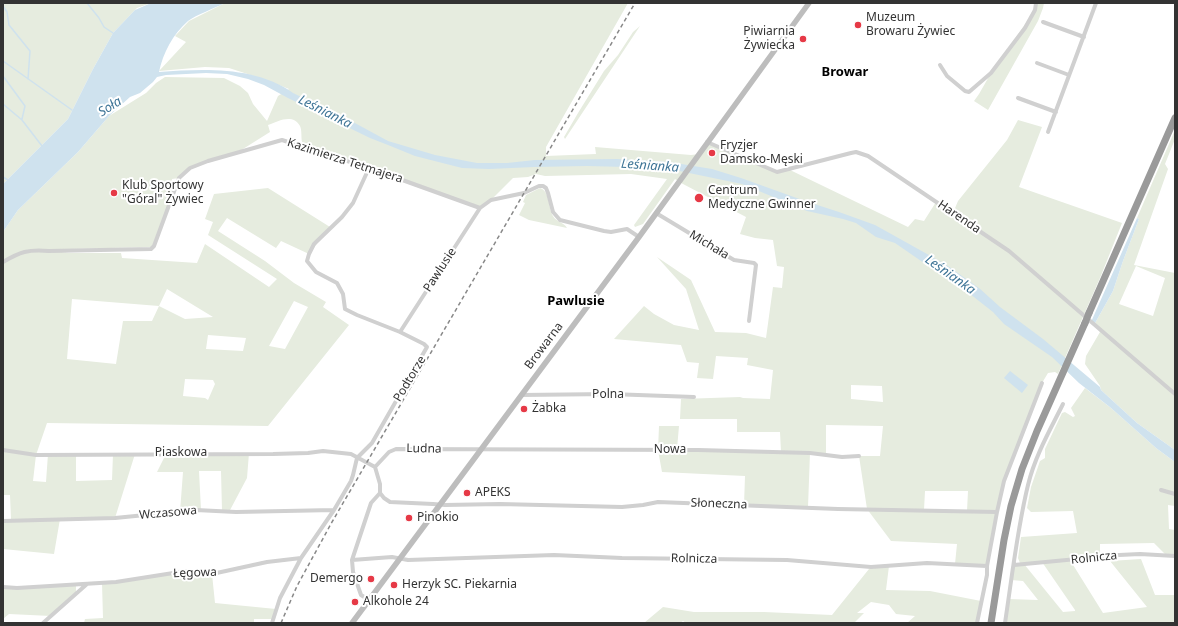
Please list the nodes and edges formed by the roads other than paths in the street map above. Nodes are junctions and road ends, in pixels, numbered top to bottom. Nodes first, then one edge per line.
1 (809, 3) edge
2 (1036, 3) edge
3 (1096, 3) edge
4 (1043, 22) dead end
5 (1084, 37) junction
6 (1036, 63) dead end
7 (940, 65) dead end
8 (1069, 75) junction
9 (1018, 98) dead end
10 (1056, 112) junction
11 (1175, 118) edge
12 (1048, 132) dead end
13 (707, 142) junction
14 (369, 168) junction
15 (480, 208) junction
16 (656, 213) junction
17 (639, 237) junction
18 (3, 262) edge
19 (749, 321) dead end
20 (400, 332) junction
21 (1042, 383) dead end
22 (1175, 394) edge
23 (521, 395) junction
24 (694, 397) dead end
25 (1064, 404) dead end
26 (3, 450) edge
27 (481, 450) junction
28 (859, 456) dead end
29 (357, 458) junction
30 (375, 467) junction
31 (1161, 490) dead end
32 (380, 493) junction
33 (1175, 494) edge
34 (440, 504) junction
35 (334, 510) junction
36 (997, 512) junction
37 (3, 521) edge
38 (1175, 556) edge
39 (301, 558) junction
40 (400, 558) junction
41 (352, 560) junction
42 (1014, 565) junction
43 (988, 566) junction
44 (88, 584) junction
45 (3, 587) edge
46 (369, 600) junction
47 (43, 623) edge
48 (272, 623) edge
49 (352, 623) edge
50 (977, 623) edge
51 (991, 623) edge
52 (1005, 623) edge

1 - 13 street, Browarna
2 - 7 street
3 - 5 street
4 - 5 street
5 - 8 street
6 - 8 street
8 - 10 street
9 - 10 street
10 - 12 street
11 - 51 highway, bridge
13 - 16 street, Browarna
13 - 22 street, Harenda
14 - 15 street, Kazimierza Tetmajera
14 - 18 street, Kazimierza Tetmajera
14 - 20 street, Podtorze
15 - 17 street
15 - 20 street, Pawlusie
16 - 17 street, Browarna
16 - 19 street, Michała
17 - 23 street, Browarna
20 - 29 street, Podtorze
21 - 36 street
23 - 24 street, Polna
23 - 27 street, Browarna
25 - 42 street
26 - 29 street, Piaskowa
27 - 28 street, Nowa
27 - 30 street, Ludna
27 - 34 street, Browarna
29 - 30 street
29 - 35 street, Podtorze
30 - 32 street
31 - 33 street
32 - 34 street, Słoneczna
32 - 41 street
34 - 36 street, Słoneczna
34 - 40 street, Browarna
35 - 37 street, Wczasowa
35 - 39 street, Podtorze
36 - 43 street
38 - 42 street, Rolnicza
39 - 44 street, Łęgowa
39 - 48 street, Podtorze
40 - 41 street
40 - 43 street, Rolnicza
40 - 46 street, Browarna
41 - 46 street
42 - 52 street
43 - 50 street
44 - 45 street, Łęgowa
44 - 47 street
46 - 49 street, Browarna

